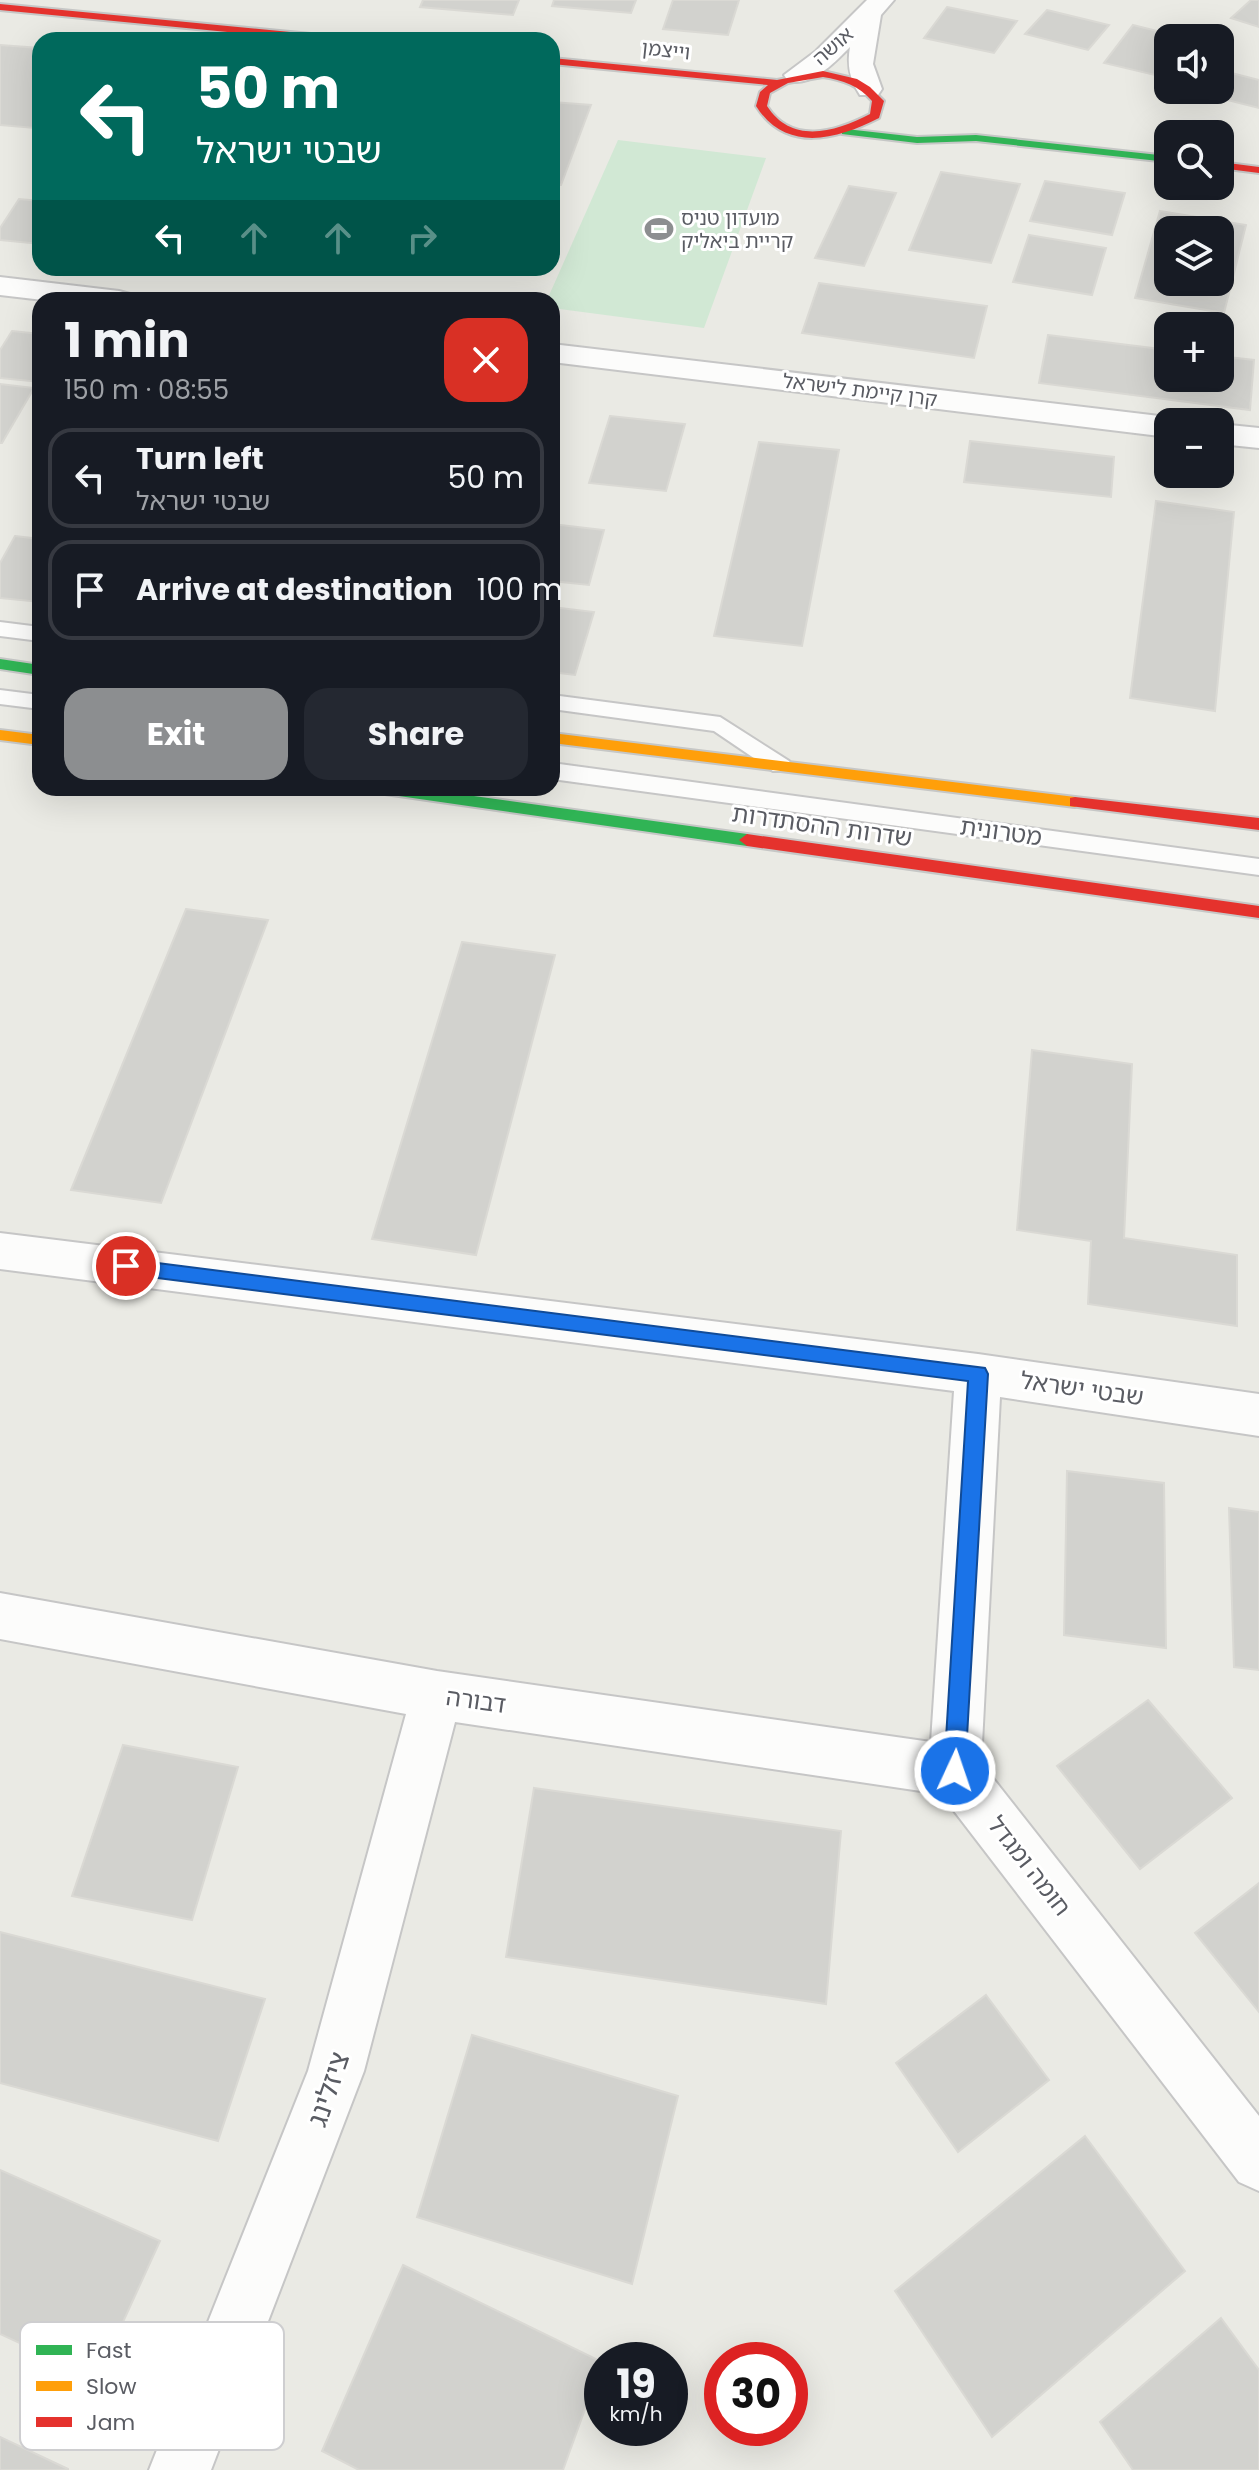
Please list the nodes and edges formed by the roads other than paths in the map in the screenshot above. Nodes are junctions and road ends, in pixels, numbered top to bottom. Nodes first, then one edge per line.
1 (0, 7) edge
2 (874, 8) edge
3 (0, 23) edge
4 (92, 32) edge
5 (259, 32) edge
6 (560, 62) edge
7 (560, 77) edge
8 (787, 79) junction
9 (700, 95) dead end
10 (879, 98) junction
11 (738, 101) dead end
12 (760, 104) junction
13 (942, 122) dead end
14 (846, 132) junction
15 (976, 138) junction
16 (1154, 157) edge
17 (1234, 167) edge
18 (1259, 170) edge
19 (0, 286) edge
20 (51, 292) edge
21 (560, 354) edge
22 (1154, 425) edge
23 (1234, 435) edge
24 (1259, 438) edge
25 (0, 629) edge
26 (32, 633) edge
27 (0, 664) edge
28 (32, 669) edge
29 (0, 697) edge
30 (32, 701) edge
31 (560, 703) edge
32 (0, 735) edge
33 (32, 739) edge
34 (560, 739) edge
35 (781, 766) junction
36 (560, 772) edge
37 (435, 796) edge
38 (1259, 824) edge
39 (1259, 867) edge
40 (1259, 912) edge
41 (0, 1251) edge
42 (978, 1374) junction
43 (1259, 1415) edge
44 (0, 1616) edge
45 (437, 1695) junction
46 (955, 1771) junction
47 (1259, 2162) edge
48 (238, 2322) edge
49 (188, 2450) edge
50 (180, 2470) edge

1 - 5 main road
2 - 8 street, אושה
2 - 10 street, אושה
3 - 4 main road
6 - 8 main road, וייצמן
7 - 9 main road, וייצמן
8 - 10 main road, וייצמן
8 - 12 main road
10 - 14 main road
11 - 12 main road
12 - 14 main road
13 - 15 main road
14 - 15 main road
15 - 16 main road
17 - 18 main road
19 - 20 street
21 - 22 street, קרן קיימת לישראל
23 - 24 street
25 - 26 lane
27 - 28 main road
29 - 30 lane
31 - 35 lane
32 - 33 main road
34 - 35 main road
35 - 38 main road
36 - 39 lane, מטרונית
37 - 40 main road, שדרות ההסתדרות
41 - 42 street, שבטי ישראל
42 - 43 street, שבטי ישראל
42 - 46 street
44 - 45 street, דבורה
45 - 46 street, דבורה
45 - 48 street, ציזלינג
46 - 47 street, חומה ומגדל
49 - 50 street, ציזלינג

